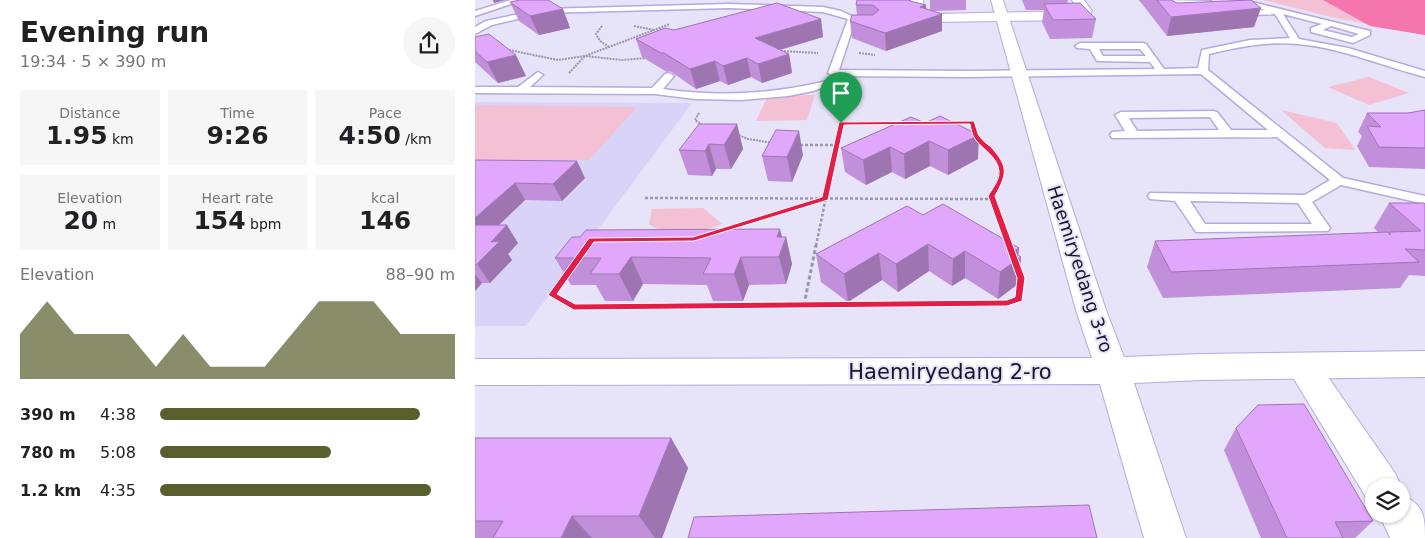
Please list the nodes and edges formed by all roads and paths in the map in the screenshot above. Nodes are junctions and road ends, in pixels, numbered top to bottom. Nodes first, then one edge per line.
1 (519, 0) edge
2 (917, 0) edge
3 (997, 0) edge
4 (1078, 0) edge
5 (732, 3) edge
6 (1220, 3) edge
7 (1229, 3) edge
8 (707, 7) junction
9 (1277, 12) junction
10 (475, 14) edge
11 (1230, 15) edge
12 (1002, 17) junction
13 (1173, 18) edge
14 (1330, 24) junction
15 (655, 30) junction
16 (475, 31) edge
17 (665, 32) edge
18 (1296, 41) junction
19 (1080, 46) dead end
20 (506, 49) edge
21 (773, 51) edge
22 (818, 53) dead end
23 (585, 56) junction
24 (650, 57) edge
25 (1203, 71) junction
26 (1162, 72) junction
27 (833, 73) junction
28 (851, 73) junction
29 (1019, 74) junction
30 (1425, 74) edge
31 (538, 75) dead end
32 (669, 76) edge
33 (475, 90) edge
34 (521, 90) junction
35 (655, 91) junction
36 (707, 95) junction
37 (944, 122) edge
38 (841, 123) junction
39 (907, 123) edge
40 (708, 129) edge
41 (733, 133) edge
42 (1281, 133) junction
43 (1228, 134) junction
44 (1116, 135) dead end
45 (1133, 135) junction
46 (777, 143) edge
47 (797, 145) edge
48 (837, 145) junction
49 (1339, 181) junction
50 (1155, 196) dead end
51 (1180, 196) junction
52 (645, 198) dead end
53 (825, 199) junction
54 (993, 199) junction
55 (1303, 199) junction
56 (1425, 200) edge
57 (721, 231) edge
58 (1011, 252) edge
59 (1018, 270) edge
60 (569, 272) edge
61 (804, 305) junction
62 (1425, 364) edge
63 (1302, 366) junction
64 (1113, 371) junction
65 (475, 372) edge
66 (1376, 478) edge
67 (1405, 523) edge
68 (1165, 538) edge
69 (1414, 538) edge

1 - 10 lane
2 - 12 street
3 - 12 street, Haemiryedang 3-ro
4 - 12 street
5 - 8 lane
5 - 27 lane
6 - 13 lane
7 - 9 lane
8 - 15 path
8 - 16 lane
9 - 11 lane
9 - 14 lane
9 - 18 lane
12 - 29 street, Haemiryedang 3-ro
14 - 14 lane
15 - 17 path
15 - 23 path
18 - 25 lane
18 - 30 lane
19 - 26 lane
20 - 23 path
21 - 22 path
23 - 24 path
25 - 26 lane
25 - 42 lane
26 - 29 lane
27 - 28 lane
27 - 36 lane
28 - 29 lane
28 - 38 path
29 - 64 street, Haemiryedang 3-ro
31 - 34 lane
32 - 35 lane
33 - 34 lane
34 - 35 lane
35 - 36 lane
36 - 40 path
37 - 54 path
38 - 39 path
38 - 48 path
41 - 46 path
42 - 43 lane
42 - 49 lane
43 - 45 lane
43 - 45 lane
44 - 45 lane
47 - 48 path
48 - 53 path
49 - 55 lane
49 - 56 lane
50 - 51 lane
51 - 55 lane
51 - 55 lane
52 - 53 path
53 - 54 path
53 - 57 path
53 - 61 path
54 - 58 path
59 - 61 path
60 - 61 path
62 - 63 street, Haemiryedang 2-ro
63 - 64 street, Haemiryedang 2-ro
63 - 66 street
64 - 65 street, Haemiryedang 2-ro
64 - 68 street, Haemiryedang 3-ro
67 - 69 street

